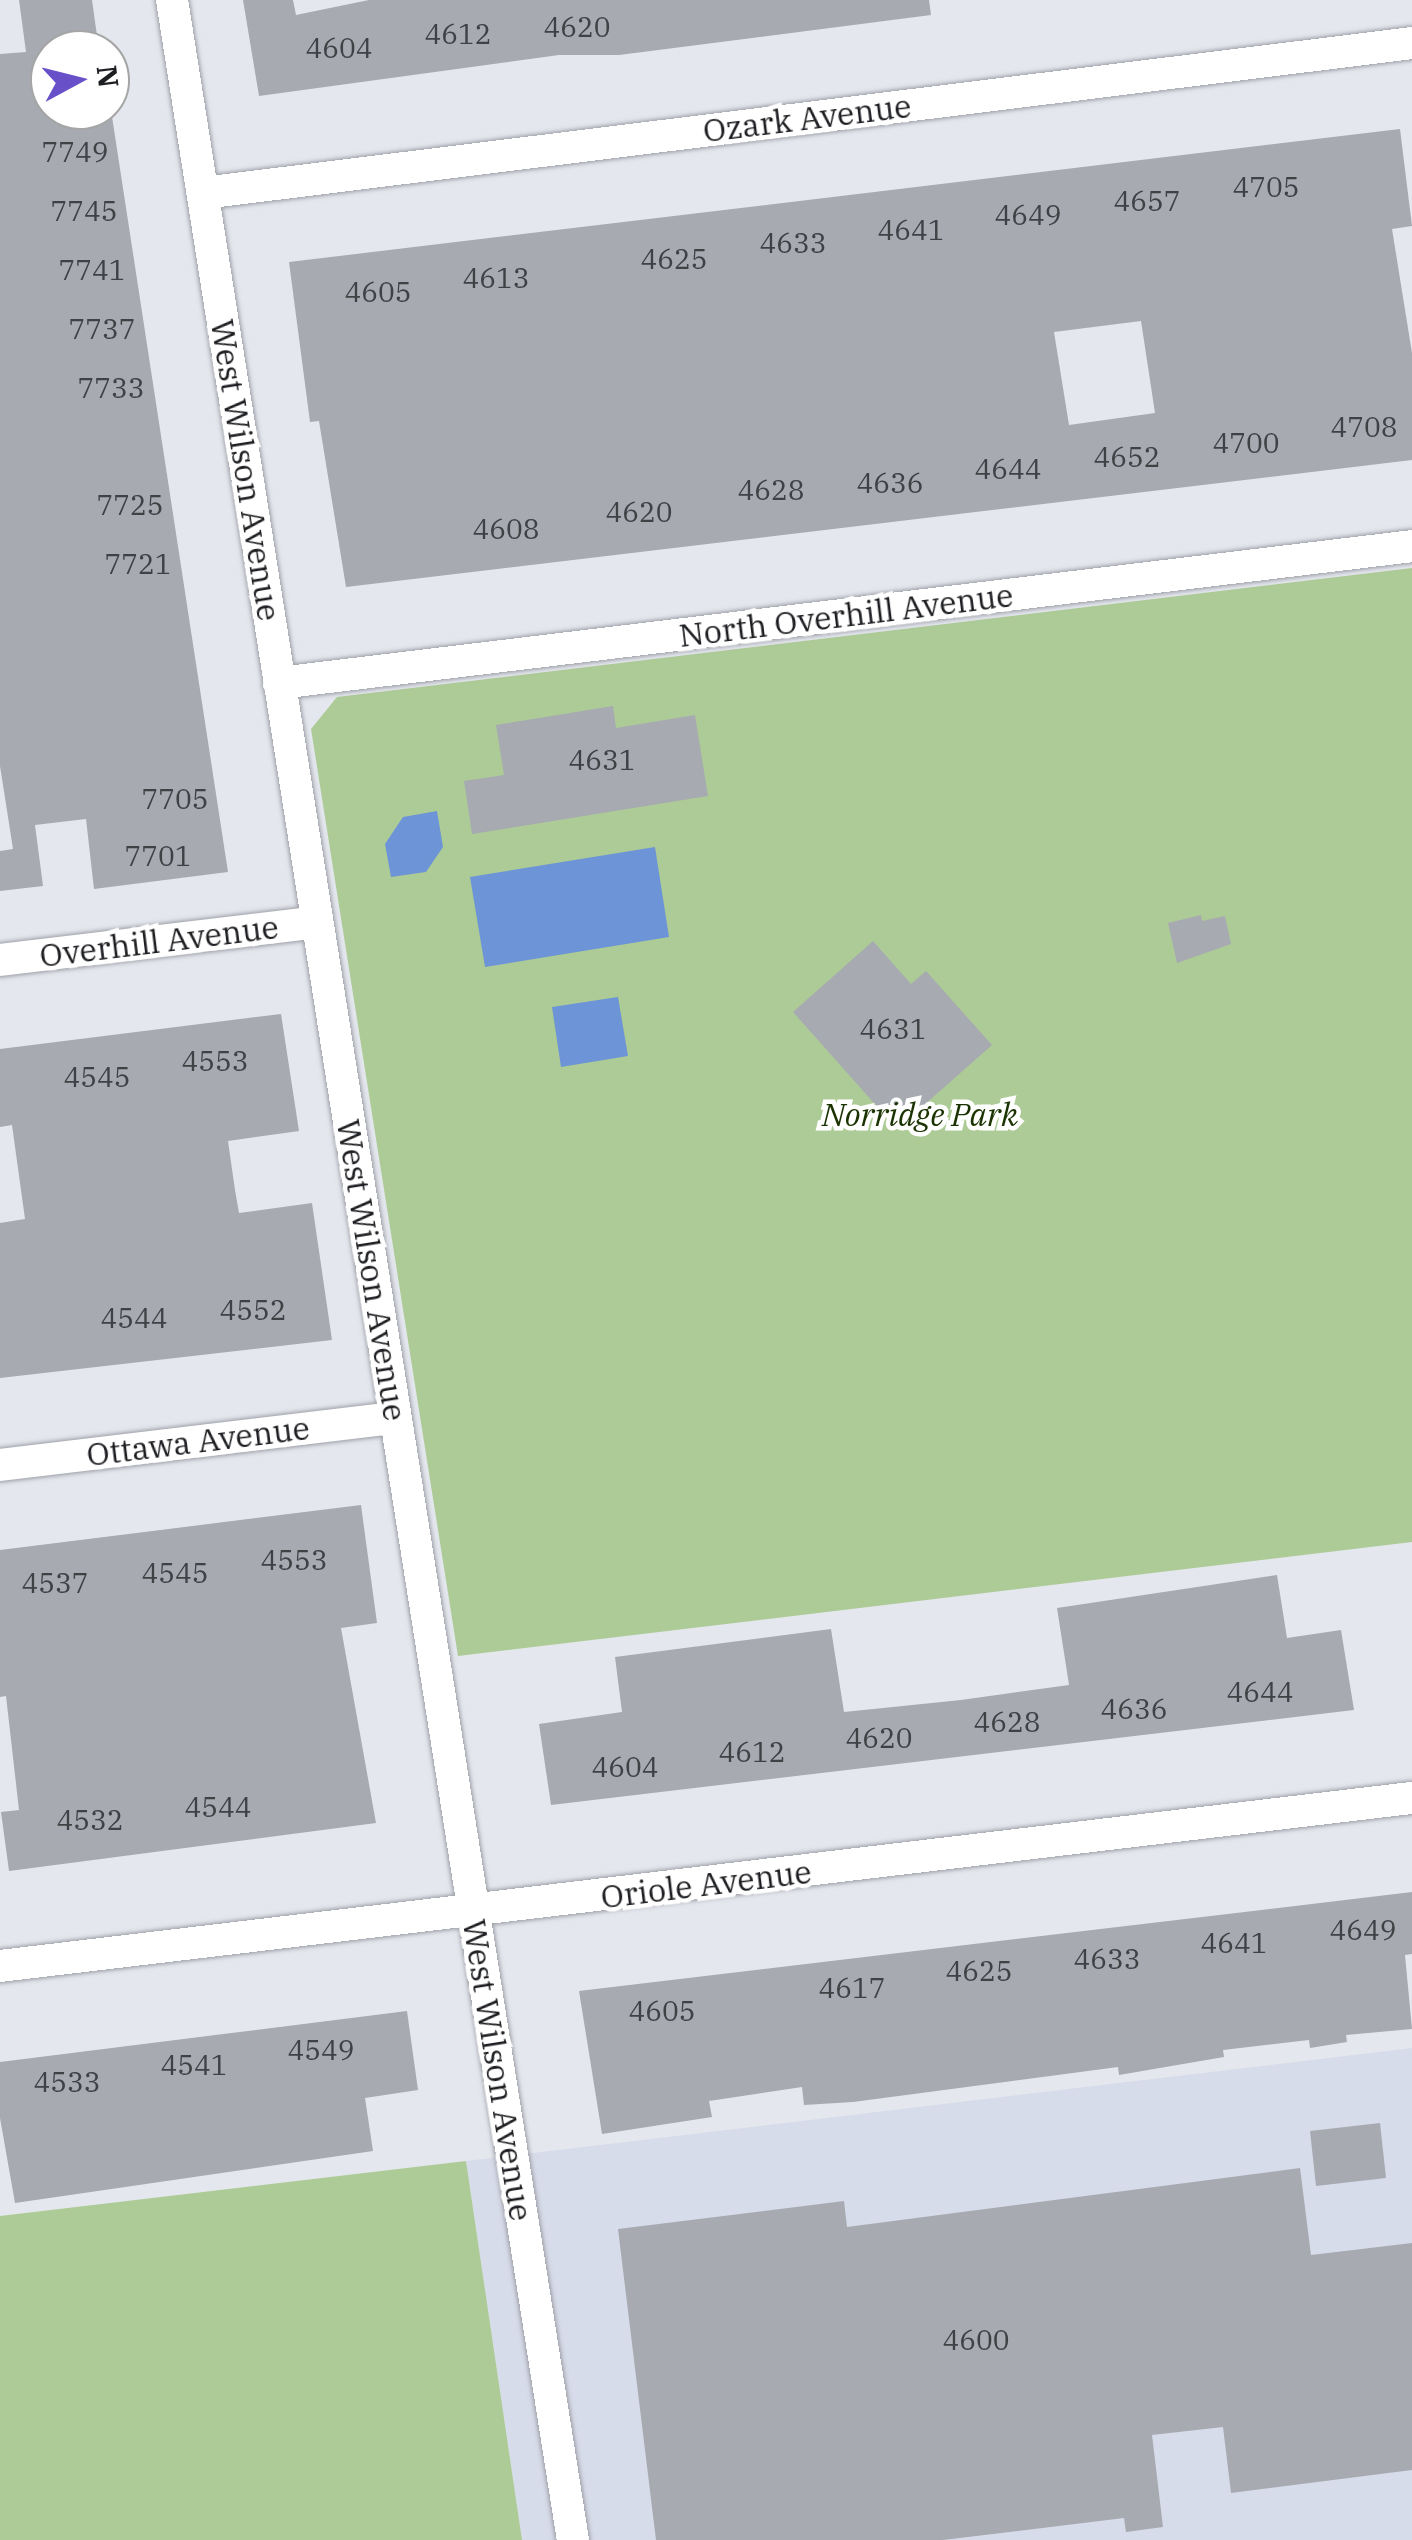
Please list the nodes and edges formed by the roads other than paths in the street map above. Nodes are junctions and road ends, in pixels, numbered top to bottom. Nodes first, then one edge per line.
1 (172, 0) edge
2 (1412, 43) edge
3 (202, 193) junction
4 (1412, 546) edge
5 (279, 683) junction
6 (317, 922) junction
7 (0, 960) edge
8 (395, 1418) junction
9 (0, 1465) edge
10 (1412, 1798) edge
11 (473, 1912) junction
12 (0, 1966) edge
13 (573, 2540) edge

1 - 3 street, West Wilson Avenue
2 - 3 street, Ozark Avenue
3 - 5 street, West Wilson Avenue
4 - 5 street, North Overhill Avenue
5 - 6 street, West Wilson Avenue
6 - 7 street, Overhill Avenue
6 - 8 street, West Wilson Avenue
8 - 9 street, Ottawa Avenue
8 - 11 street, West Wilson Avenue
10 - 11 street, Oriole Avenue
11 - 12 street, Oriole Avenue
11 - 13 street, West Wilson Avenue

